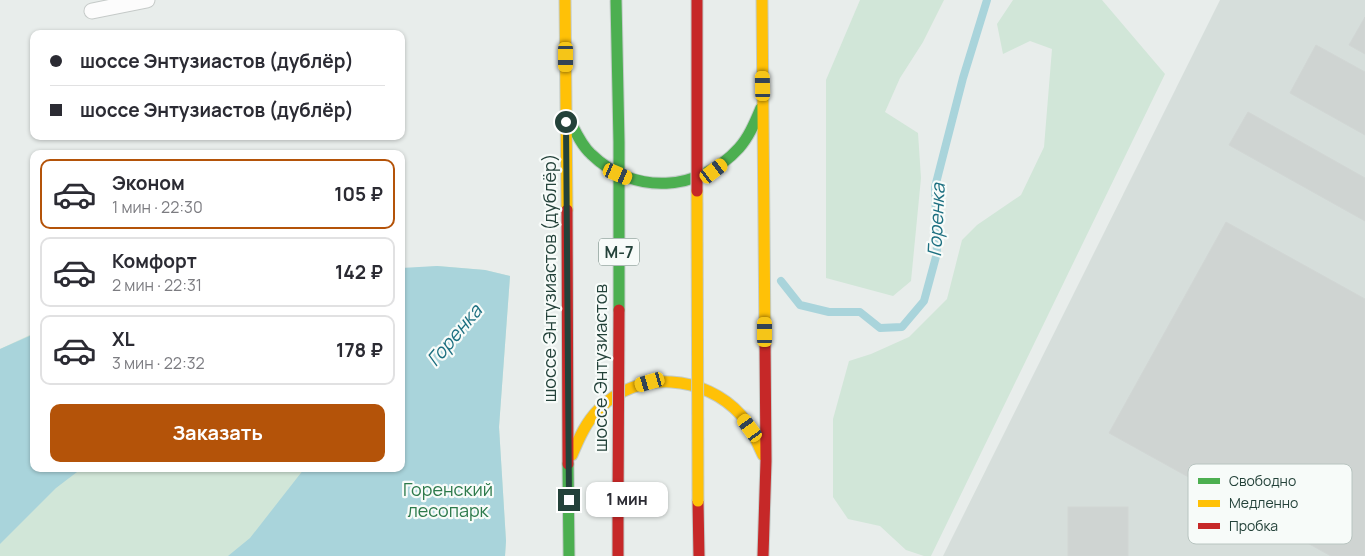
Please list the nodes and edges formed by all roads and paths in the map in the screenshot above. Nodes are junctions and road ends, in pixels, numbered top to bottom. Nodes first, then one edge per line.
1 (147, 0) edge
2 (565, 0) edge
3 (616, 0) edge
4 (697, 0) edge
5 (762, 0) edge
6 (92, 11) dead end
7 (763, 103) junction
8 (566, 114) junction
9 (766, 461) junction
10 (569, 463) junction
11 (569, 556) edge
12 (618, 556) edge
13 (699, 556) edge
14 (763, 556) edge

1 - 6 lane
2 - 8 main road, шоссе Энтузиастов (дублёр)
3 - 12 main road, шоссе Энтузиастов / М-7, bridge
4 - 13 main road, bridge
5 - 7 main road
7 - 8 main road
7 - 9 main road
8 - 10 main road, шоссе Энтузиастов (дублёр)
9 - 10 main road
9 - 14 main road
10 - 11 main road, шоссе Энтузиастов (дублёр)

